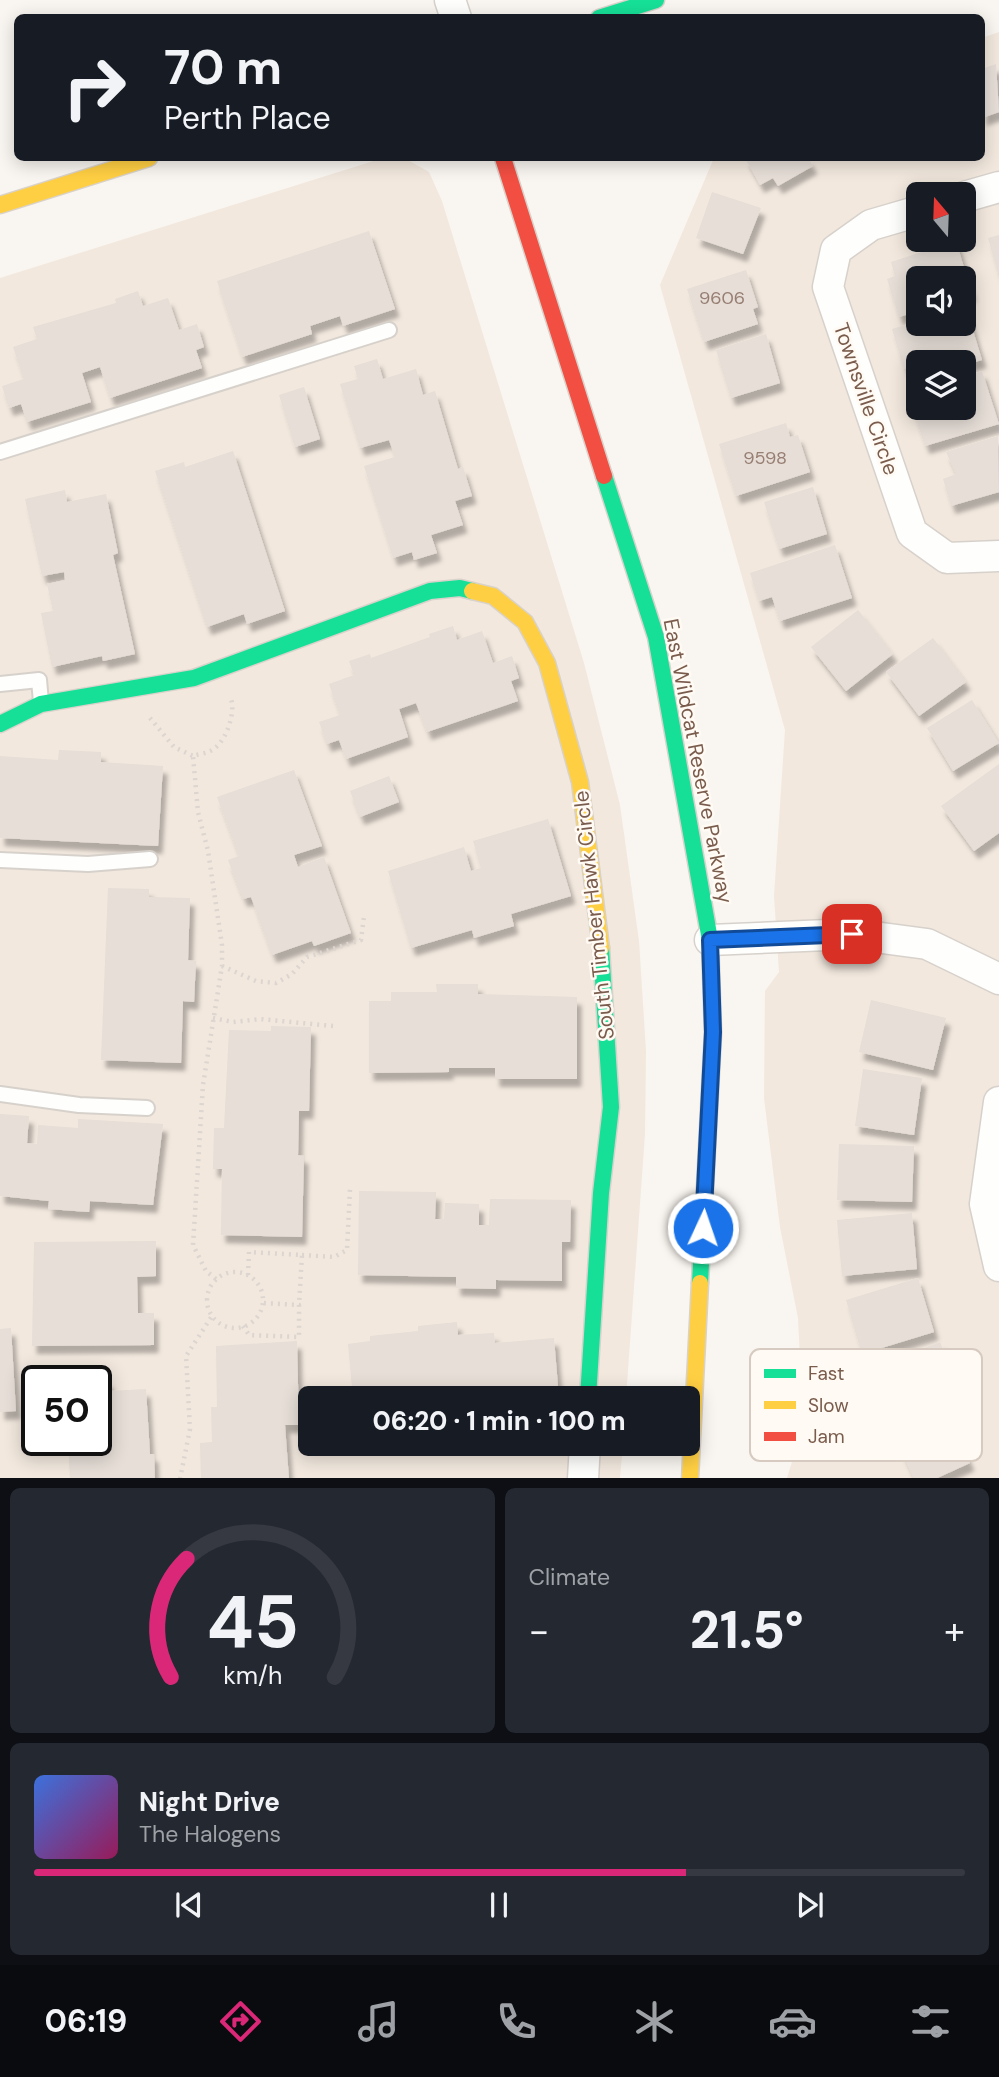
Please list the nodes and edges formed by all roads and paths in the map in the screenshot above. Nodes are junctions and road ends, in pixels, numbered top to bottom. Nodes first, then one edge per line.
1 (656, 0) edge
2 (612, 14) edge
3 (139, 161) edge
4 (504, 161) edge
5 (999, 187) edge
6 (976, 194) edge
7 (0, 205) edge
8 (906, 215) edge
9 (389, 330) dead end
10 (0, 452) edge
11 (996, 564) edge
12 (222, 668) junction
13 (0, 684) edge
14 (41, 704) junction
15 (150, 718) dead end
16 (0, 724) edge
17 (193, 755) junction
18 (150, 859) dead end
19 (0, 860) edge
20 (365, 917) dead end
21 (710, 940) junction
22 (222, 965) junction
23 (999, 979) edge
24 (214, 1018) junction
25 (333, 1026) dead end
26 (0, 1094) edge
27 (999, 1102) edge
28 (147, 1108) dead end
29 (350, 1189) dead end
30 (302, 1255) junction
31 (999, 1266) edge
32 (248, 1275) junction
33 (216, 1279) junction
34 (263, 1303) junction
35 (299, 1305) junction
36 (212, 1316) junction
37 (243, 1326) junction
38 (589, 1386) edge
39 (584, 1456) edge
40 (180, 1478) edge
41 (583, 1478) edge
42 (690, 1478) edge

1 - 2 main road
3 - 7 main road
4 - 21 main road, East Wildcat Reserve Parkway
5 - 6 street
8 - 11 street, Townsville Circle
9 - 10 lane
12 - 14 main road, South Timber Hawk Circle
12 - 17 path
12 - 38 main road, South Timber Hawk Circle
13 - 14 lane
14 - 16 main road, South Timber Hawk Circle
15 - 17 path
17 - 22 path
18 - 19 lane
20 - 22 path
21 - 23 street
21 - 42 main road, East Wildcat Reserve Parkway
22 - 24 path
24 - 25 path
24 - 33 path
26 - 28 lane
27 - 31 street
29 - 30 path
30 - 32 path
30 - 35 path
32 - 33 path
32 - 34 path
33 - 36 path
34 - 35 path
34 - 37 path
35 - 37 path
36 - 37 path
36 - 40 path
39 - 41 street

